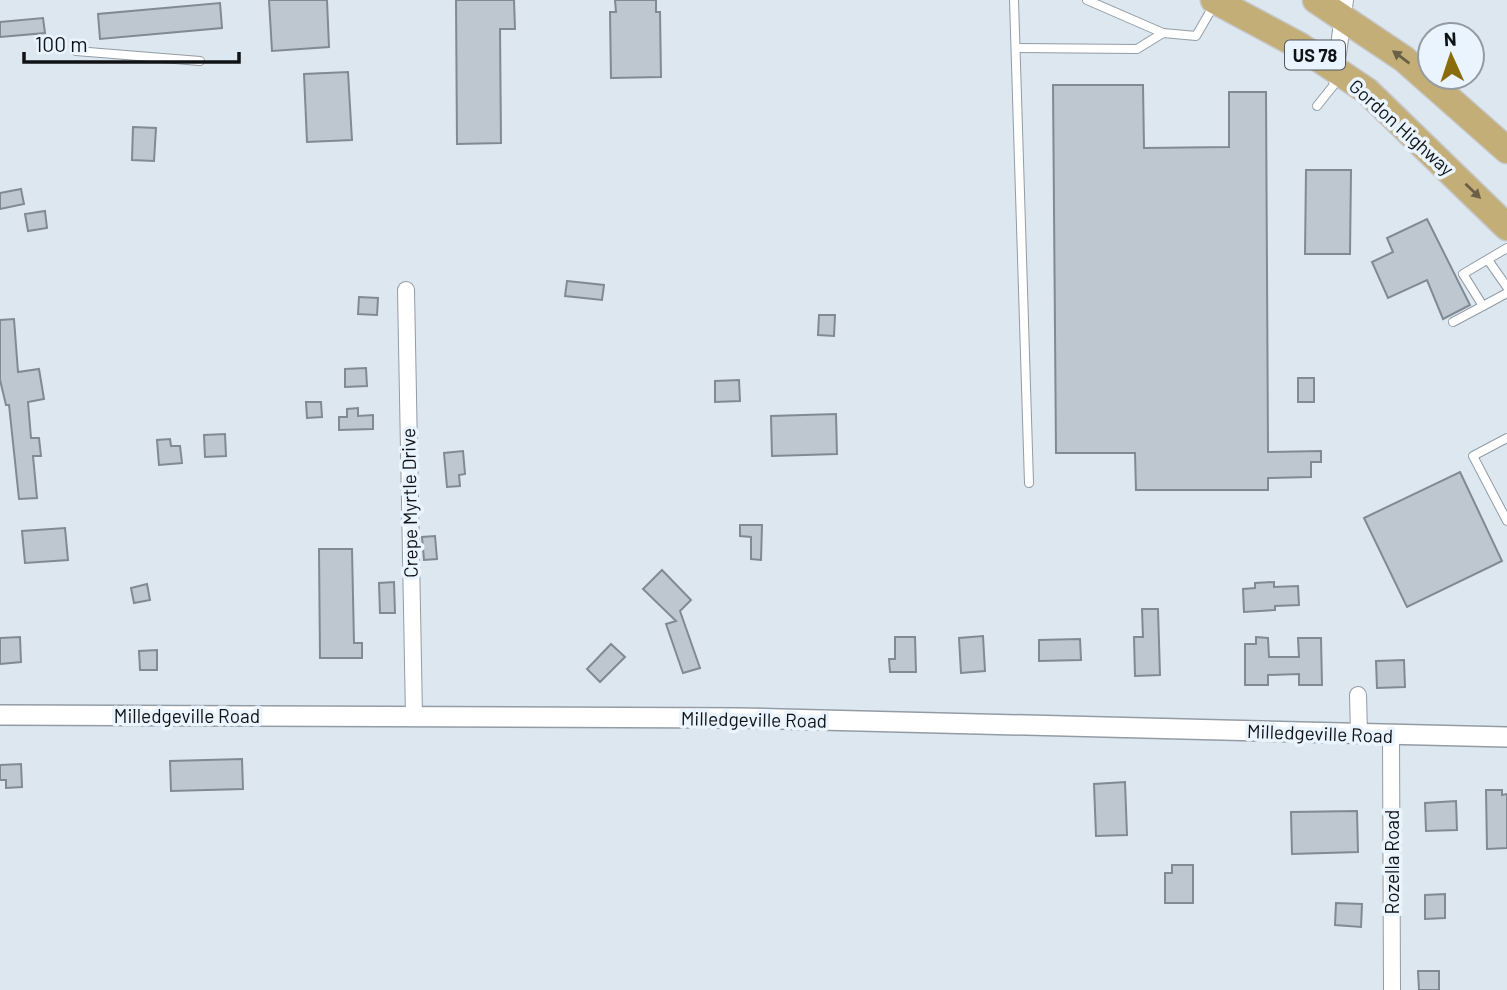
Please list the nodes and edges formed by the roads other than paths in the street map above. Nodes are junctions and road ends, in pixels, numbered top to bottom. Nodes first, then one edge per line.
1 (1014, 0) edge
2 (1087, 0) edge
3 (1215, 0) edge
4 (1316, 0) edge
5 (1344, 8) edge
6 (1163, 33) junction
7 (1016, 48) junction
8 (76, 51) dead end
9 (200, 61) dead end
10 (1336, 69) junction
11 (1317, 106) dead end
12 (1504, 141) edge
13 (1507, 227) edge
14 (1507, 248) edge
15 (1488, 260) junction
16 (1507, 287) edge
17 (406, 290) dead end
18 (1507, 293) edge
19 (1483, 306) junction
20 (1453, 322) dead end
21 (1507, 438) edge
22 (1029, 483) dead end
23 (1503, 505) edge
24 (1507, 521) edge
25 (1358, 695) dead end
26 (0, 715) edge
27 (414, 716) junction
28 (1359, 734) junction
29 (1391, 735) junction
30 (1507, 737) edge
31 (1392, 990) edge

1 - 7 lane
2 - 6 lane
3 - 6 lane
3 - 10 highway, Gordon Highway / US 78
4 - 5 highway, US 78
5 - 10 street
12 -> 5 highway, US 78
6 - 7 lane
7 - 22 lane
8 - 9 lane
10 - 11 lane
10 -> 13 highway, Gordon Highway / US 78
14 - 15 lane
15 - 16 lane
15 - 19 lane
17 - 27 street, Crepe Myrtle Drive
18 - 19 lane
19 - 20 lane
21 - 23 lane
23 - 24 lane
25 - 28 street
26 - 27 street, Milledgeville Road
27 - 28 street, Milledgeville Road
28 - 29 street, Milledgeville Road
29 - 30 street, Milledgeville Road
29 - 31 street, Rozella Road

